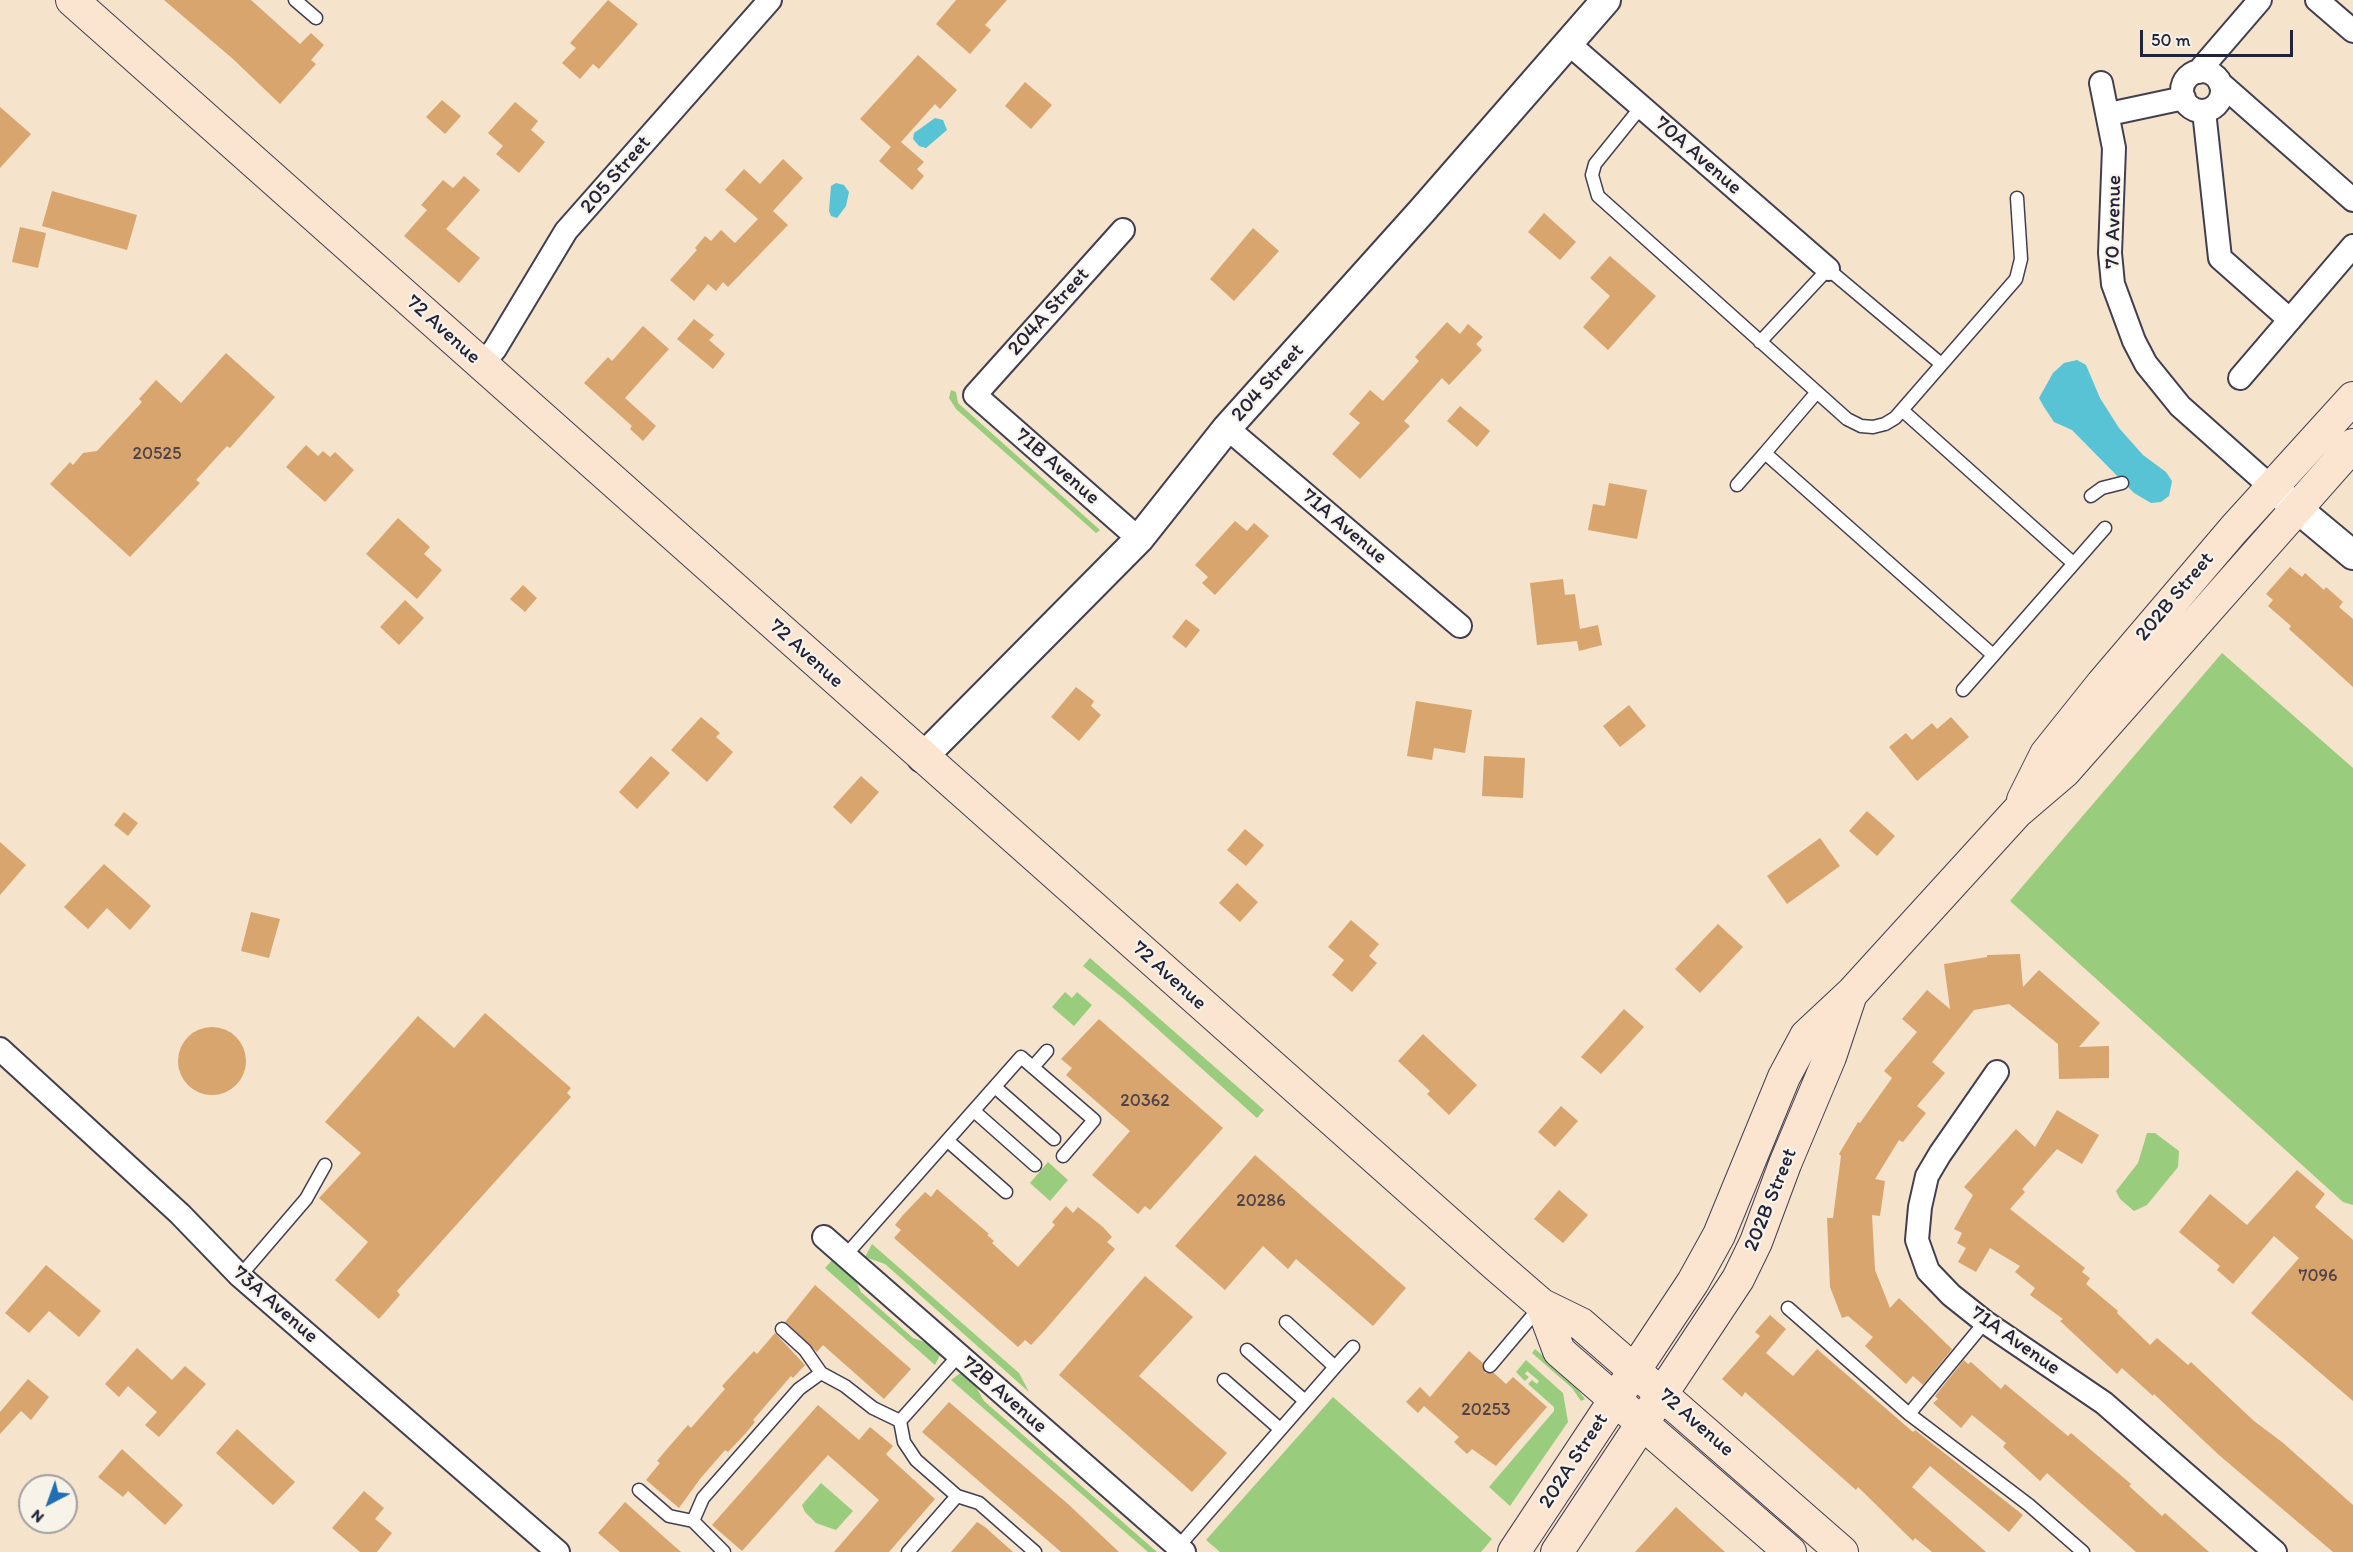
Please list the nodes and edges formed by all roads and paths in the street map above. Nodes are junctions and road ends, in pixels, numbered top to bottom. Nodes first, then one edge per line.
1 (72, 0) edge
2 (296, 0) edge
3 (770, 0) edge
4 (1606, 0) edge
5 (2259, 0) edge
6 (2318, 0) edge
7 (316, 18) dead end
8 (2353, 31) edge
9 (1568, 43) junction
10 (2198, 72) junction
11 (2101, 82) dead end
12 (2220, 83) junction
13 (2184, 98) junction
14 (1641, 107) junction
15 (2204, 111) junction
16 (2109, 114) junction
17 (2017, 198) dead end
18 (2353, 200) edge
19 (1123, 230) dead end
20 (2353, 246) edge
21 (1828, 269) junction
22 (2290, 320) junction
23 (1760, 342) junction
24 (1940, 363) junction
25 (482, 365) junction
26 (2240, 378) dead end
27 (1817, 393) junction
28 (975, 395) joint
29 (2353, 398) edge
30 (1902, 410) junction
31 (1227, 428) junction
32 (2353, 445) edge
33 (1765, 453) junction
34 (2122, 483) dead end
35 (1737, 485) dead end
36 (2271, 487) junction
37 (2091, 496) dead end
38 (2297, 508) junction
39 (2105, 528) dead end
40 (1139, 539) junction
41 (2353, 555) edge
42 (2073, 563) junction
43 (1460, 626) dead end
44 (1993, 655) junction
45 (1963, 690) dead end
46 (922, 758) junction
47 (2017, 812) junction
48 (1852, 993) junction
49 (0, 1049) edge
50 (1047, 1051) dead end
51 (1033, 1067) junction
52 (1997, 1072) dead end
53 (995, 1087) junction
54 (974, 1111) junction
55 (1054, 1139) dead end
56 (948, 1141) junction
57 (1063, 1156) dead end
58 (325, 1165) dead end
59 (1035, 1165) dead end
60 (1006, 1192) dead end
61 (824, 1238) dead end
62 (845, 1256) junction
63 (240, 1276) junction
64 (1542, 1305) junction
65 (1788, 1308) dead end
66 (1287, 1322) dead end
67 (1985, 1322) junction
68 (782, 1329) dead end
69 (1353, 1347) dead end
70 (1247, 1350) dead end
71 (959, 1355) junction
72 (1490, 1366) dead end
73 (1335, 1367) junction
74 (1634, 1370) junction
75 (821, 1373) junction
76 (1224, 1380) dead end
77 (1662, 1394) junction
78 (1614, 1400) junction
79 (1305, 1401) junction
80 (1909, 1414) junction
81 (900, 1421) junction
82 (1642, 1424) junction
83 (1280, 1428) junction
84 (639, 1490) dead end
85 (957, 1496) junction
86 (693, 1521) junction
87 (1181, 1549) edge
88 (558, 1552) edge
89 (723, 1552) edge
90 (908, 1552) edge
91 (1035, 1552) edge
92 (1514, 1552) edge
93 (1557, 1552) edge
94 (1790, 1552) edge
95 (1842, 1552) edge
96 (2083, 1552) edge
97 (2276, 1552) edge

1 - 25 main road, 72 Avenue
2 - 7 lane
3 - 25 street, 205 Street
4 - 9 street, 204 Street
5 - 10 street
6 - 8 street
9 - 14 street, 70A Avenue
9 - 31 street, 204 Street
10 - 12 street
10 - 13 street
11 - 16 street, 70 Avenue
12 - 15 street
12 - 18 street
13 - 15 street
13 - 16 street
14 - 21 street, 70A Avenue
14 - 23 lane
15 - 22 street
16 - 36 street, 70 Avenue
17 - 24 lane
19 - 28 street, 204A Street
20 - 22 street
21 - 23 lane
21 - 24 lane
22 - 26 street
23 - 27 lane
24 - 30 lane
25 - 46 main road, 72 Avenue
27 - 30 lane
27 - 33 lane
28 - 40 street, 71B Avenue
29 - 36 main road, 202B Street
30 - 42 lane
31 - 40 street, 204 Street
31 - 43 street, 71A Avenue
32 - 38 main road, 202B Street
33 - 35 lane
33 - 44 lane
34 - 37 lane
36 - 38 street, 70 Avenue
36 - 47 main road, 202B Street
38 - 41 street
38 - 47 main road, 202B Street
39 - 42 lane
40 - 46 street, 204 Street
42 - 44 lane
44 - 45 lane
46 - 64 main road, 72 Avenue
47 - 48 main road, 202B Street
48 - 74 main road, 202B Street
48 - 77 main road, 202B Street
49 - 63 street, 73A Avenue
50 - 51 lane
51 - 53 lane
51 - 57 lane
52 - 67 street, 71A Avenue
53 - 54 lane
53 - 55 lane
54 - 56 lane
54 - 59 lane
56 - 60 lane
56 - 62 lane
58 - 63 lane
61 - 62 street, 72B Avenue
62 - 71 street, 72B Avenue
63 - 88 street, 73A Avenue
64 - 72 lane
64 - 74 main road, 72 Avenue
64 - 78 main road, 72 Avenue
65 - 80 lane
66 - 73 lane
67 - 80 lane
67 - 97 street, 71A Avenue
68 - 75 lane
69 - 73 lane
70 - 79 lane
71 - 81 lane
71 - 87 street, 72B Avenue
73 - 79 lane
74 - 77 main road, 72 Avenue
74 - 78 main road, 202A Street
75 - 81 lane
75 - 86 lane
76 - 83 lane
77 - 82 main road, 202A Street
77 - 95 main road, 72 Avenue
78 - 82 main road, 72 Avenue
78 - 92 main road, 202A Street
79 - 83 lane
80 - 96 lane
81 - 85 lane
82 - 93 main road, 202A Street
82 - 94 main road, 72 Avenue
83 - 87 lane
84 - 86 lane
85 - 90 lane
85 - 91 lane
86 - 89 lane

